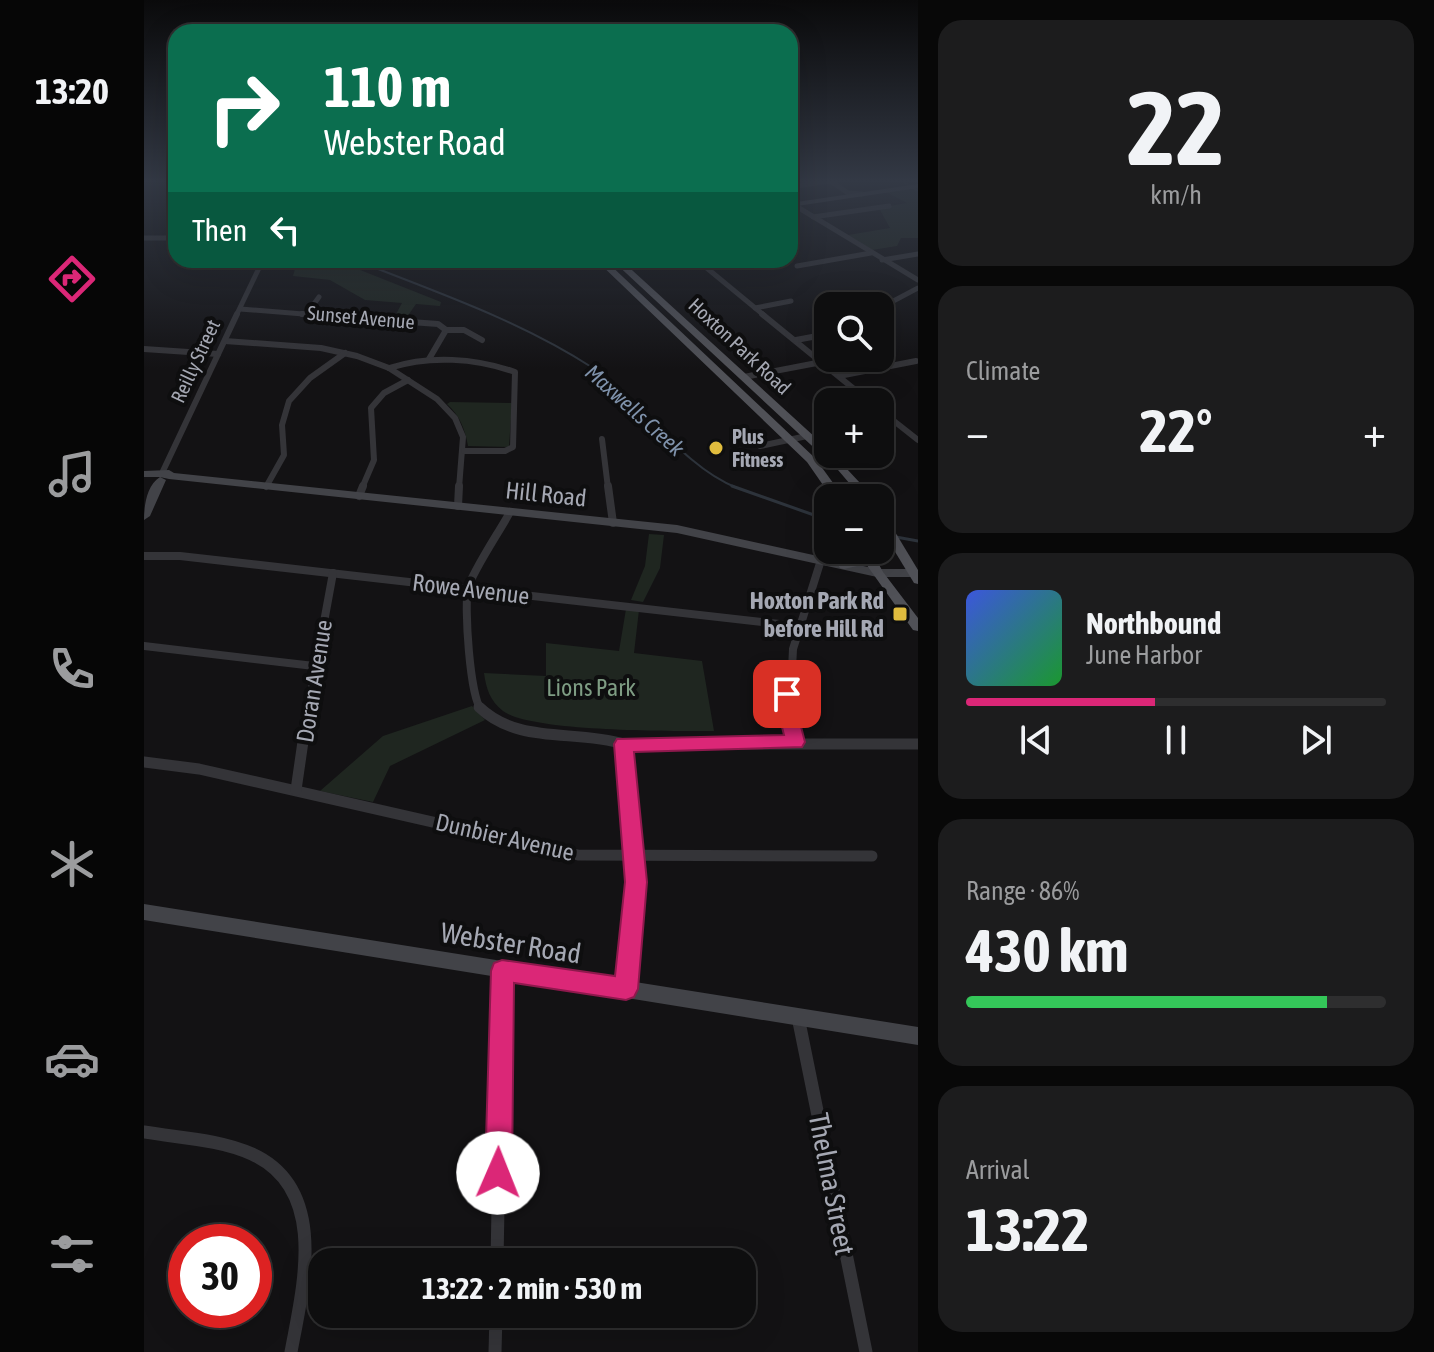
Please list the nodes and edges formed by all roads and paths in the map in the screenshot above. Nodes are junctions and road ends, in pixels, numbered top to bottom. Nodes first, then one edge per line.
1 (855, 243) edge
2 (871, 253) junction
3 (918, 254) edge
4 (882, 260) junction
5 (798, 266) edge
6 (259, 268) edge
7 (608, 268) edge
8 (625, 268) edge
9 (707, 268) edge
10 (918, 280) edge
11 (918, 288) edge
12 (319, 297) dead end
13 (791, 301) dead end
14 (894, 301) edge
15 (755, 308) junction
16 (240, 309) junction
17 (308, 312) junction
18 (446, 330) junction
19 (814, 337) edge
20 (482, 340) dead end
21 (796, 340) junction
22 (225, 341) junction
23 (144, 349) edge
24 (345, 353) junction
25 (218, 354) junction
26 (814, 355) edge
27 (429, 359) junction
28 (916, 361) edge
29 (814, 364) edge
30 (389, 368) junction
31 (834, 372) edge
32 (839, 376) junction
33 (744, 377) junction
34 (408, 380) junction
35 (853, 388) edge
36 (894, 421) edge
37 (807, 436) junction
38 (602, 439) dead end
39 (790, 440) junction
40 (918, 440) edge
41 (760, 446) dead end
42 (464, 451) junction
43 (158, 475) edge
44 (829, 484) edge
45 (856, 484) edge
46 (266, 487) junction
47 (359, 496) junction
48 (458, 506) junction
49 (510, 512) junction
50 (144, 516) edge
51 (613, 523) junction
52 (894, 542) edge
53 (144, 556) edge
54 (814, 558) edge
55 (820, 564) edge
56 (839, 564) edge
57 (850, 564) edge
58 (872, 564) edge
59 (844, 565) junction
60 (333, 573) junction
61 (877, 573) junction
62 (916, 577) edge
63 (468, 588) junction
64 (797, 626) junction
65 (918, 627) edge
66 (144, 646) edge
67 (314, 666) junction
68 (796, 742) junction
69 (624, 744) junction
70 (918, 744) edge
71 (144, 762) edge
72 (296, 790) junction
73 (634, 854) junction
74 (872, 856) dead end
75 (144, 912) edge
76 (502, 971) junction
77 (626, 989) junction
78 (798, 1017) junction
79 (918, 1036) edge
80 (144, 1132) edge
81 (497, 1248) edge
82 (496, 1328) edge
83 (291, 1352) edge
84 (495, 1352) edge
85 (866, 1352) edge

1 - 2 street
2 - 4 street
2 - 5 street
3 - 4 street
4 - 10 street
6 - 16 street, Reilly Street
7 - 39 main road, Hoxton Park Road
8 - 33 main road, Hoxton Park Road
9 - 15 street
11 - 14 street
12 - 17 street
13 - 15 street
15 - 21 street
16 - 17 street, Sunset Avenue
16 - 22 street, Reilly Street
17 - 18 street, Sunset Avenue
18 - 20 street
18 - 27 street, Sunset Avenue
19 - 21 street
21 - 26 street
22 - 24 street
22 - 25 street, Reilly Street
23 - 25 street
24 - 30 street
24 - 46 street
25 - 43 street, Reilly Street
27 - 30 street
27 - 42 street
28 - 32 street
29 - 33 street
30 - 34 street
31 - 32 street
32 - 35 street
33 - 37 main road, Hoxton Park Road
34 - 42 street
34 - 47 street
36 - 40 street
37 - 39 street
37 - 45 main road, Hoxton Park Road
38 - 51 street
39 - 41 street
39 - 44 main road, Hoxton Park Road
42 - 48 street
43 - 46 main road, Hill Road
43 - 50 main road, Reilly Street
46 - 47 main road, Hill Road
47 - 48 main road, Hill Road
48 - 49 main road, Hill Road
49 - 51 main road, Hill Road
49 - 63 street
51 - 54 main road, Hill Road
52 - 62 main road
53 - 60 street, Rowe Avenue
55 - 64 street
56 - 59 main road, Hill Road
57 - 59 main road
58 - 61 main road
59 - 61 main road, Hill Road
60 - 63 street, Rowe Avenue
60 - 67 street, Doran Avenue
61 - 62 main road, Hill Road
61 - 65 main road
63 - 64 street, Rowe Avenue
63 - 69 street
64 - 68 street
66 - 67 street
67 - 72 street, Doran Avenue
68 - 69 street
68 - 70 street
69 - 73 street
71 - 72 street, Dunbier Avenue
72 - 73 street, Dunbier Avenue
73 - 74 street, Dunbier Avenue
73 - 77 street
75 - 76 main road, Webster Road
76 - 77 main road, Webster Road
76 - 81 street
77 - 78 main road, Webster Road
78 - 79 main road, Webster Road
78 - 85 street, Thelma Street
80 - 83 street
82 - 84 street

